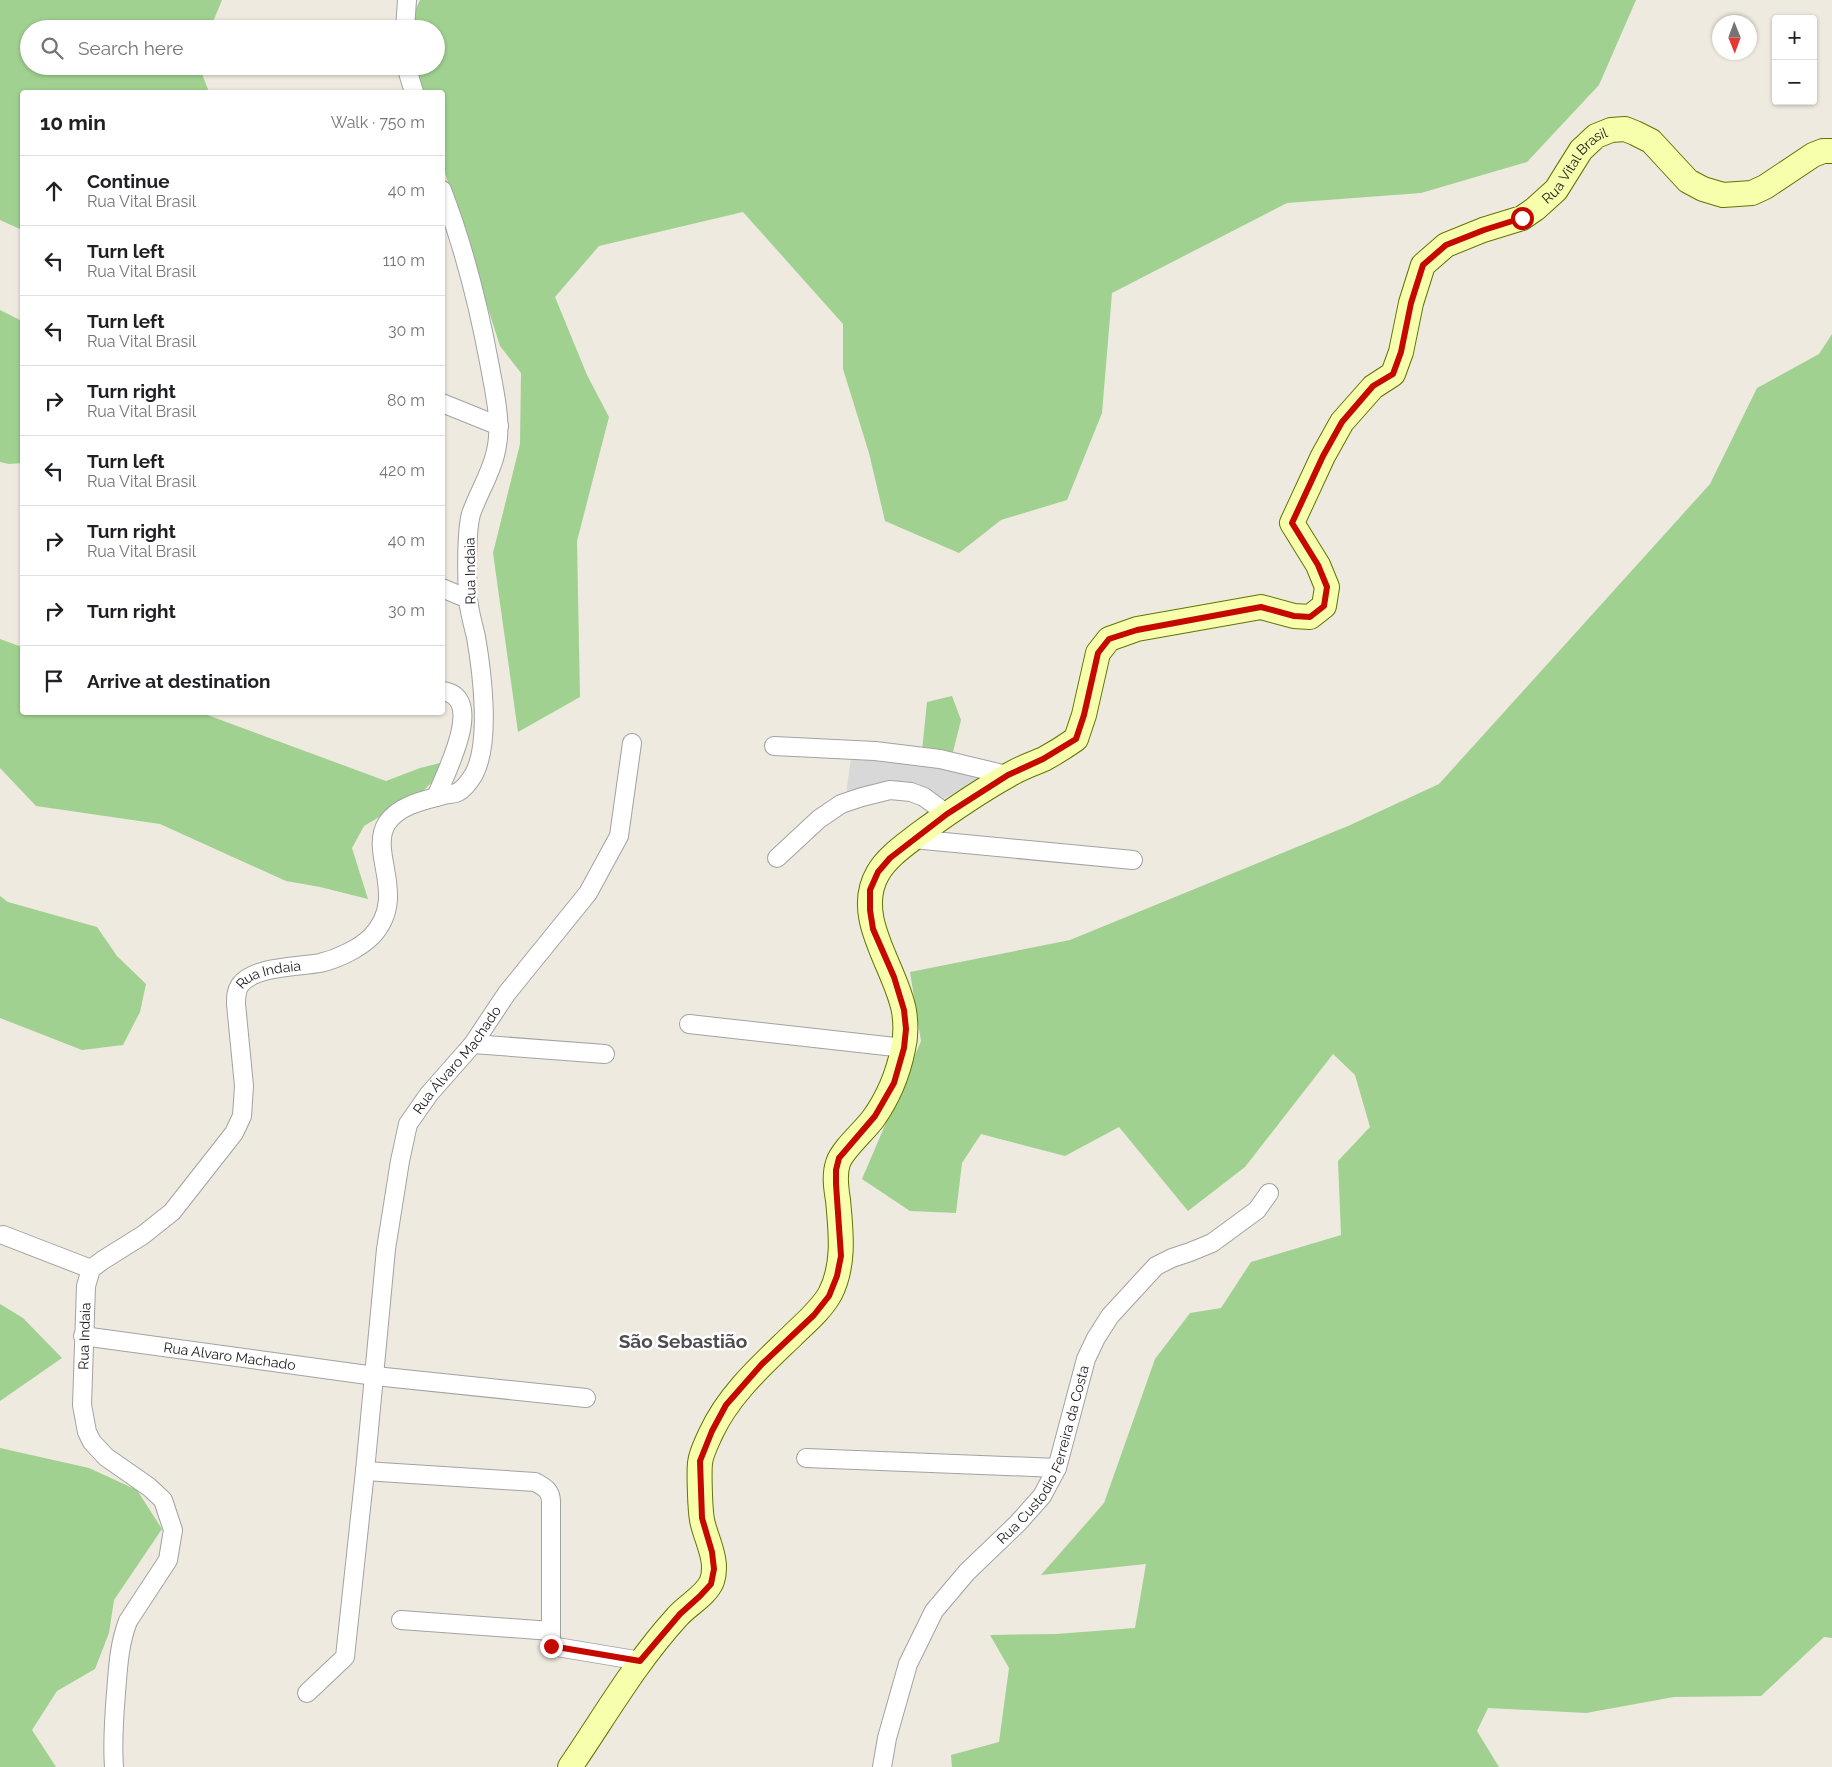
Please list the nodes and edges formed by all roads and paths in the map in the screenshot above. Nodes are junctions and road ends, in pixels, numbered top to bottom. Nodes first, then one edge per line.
1 (407, 0) edge
2 (406, 20) edge
3 (409, 75) edge
4 (413, 90) edge
5 (1832, 151) edge
6 (445, 198) edge
7 (445, 404) edge
8 (499, 426) junction
9 (445, 589) edge
10 (468, 599) junction
11 (445, 691) edge
12 (632, 744) dead end
13 (774, 746) dead end
14 (1008, 775) junction
15 (436, 797) junction
16 (947, 814) junction
17 (913, 839) junction
18 (777, 858) dead end
19 (1133, 860) dead end
20 (689, 1024) dead end
21 (473, 1044) junction
22 (904, 1048) junction
23 (605, 1054) dead end
24 (1270, 1193) dead end
25 (3, 1235) dead end
26 (92, 1269) junction
27 (83, 1336) junction
28 (375, 1376) junction
29 (586, 1398) dead end
30 (806, 1458) dead end
31 (1058, 1468) junction
32 (365, 1471) junction
33 (401, 1620) dead end
34 (551, 1639) junction
35 (640, 1661) junction
36 (307, 1693) dead end
37 (114, 1767) edge
38 (570, 1767) edge
39 (882, 1767) edge

1 - 2 street
3 - 4 street
5 - 14 street, Rua Vital Brasil
6 - 8 street, Rua Indaia
7 - 8 street
8 - 10 street, Rua Indaia
9 - 10 street
10 - 15 street, Rua Indaia
11 - 15 street
12 - 21 street, Rua Álvaro Machado
13 - 14 street
14 - 16 street, Rua Vital Brasil
15 - 26 street, Rua Indaia
16 - 17 street, Rua Vital Brasil
16 - 18 street
17 - 19 street
17 - 22 street, Rua Vital Brasil
20 - 22 street
21 - 23 street
21 - 28 street, Rua Álvaro Machado
22 - 35 street, Rua Vital Brasil
24 - 31 street, Rua Custodio Ferreira da Costa
25 - 26 street
26 - 27 street, Rua Indaia
27 - 28 street, Rua Alvaro Machado
27 - 37 street, Rua Indaia
28 - 29 street, Rua Alvaro Machado
28 - 32 street, Rua Álvaro Machado
30 - 31 street
31 - 39 street, Rua Custodio Ferreira da Costa
32 - 34 street
32 - 36 street, Rua Álvaro Machado
33 - 34 street
34 - 35 street
35 - 38 street, Rua Vital Brasil

